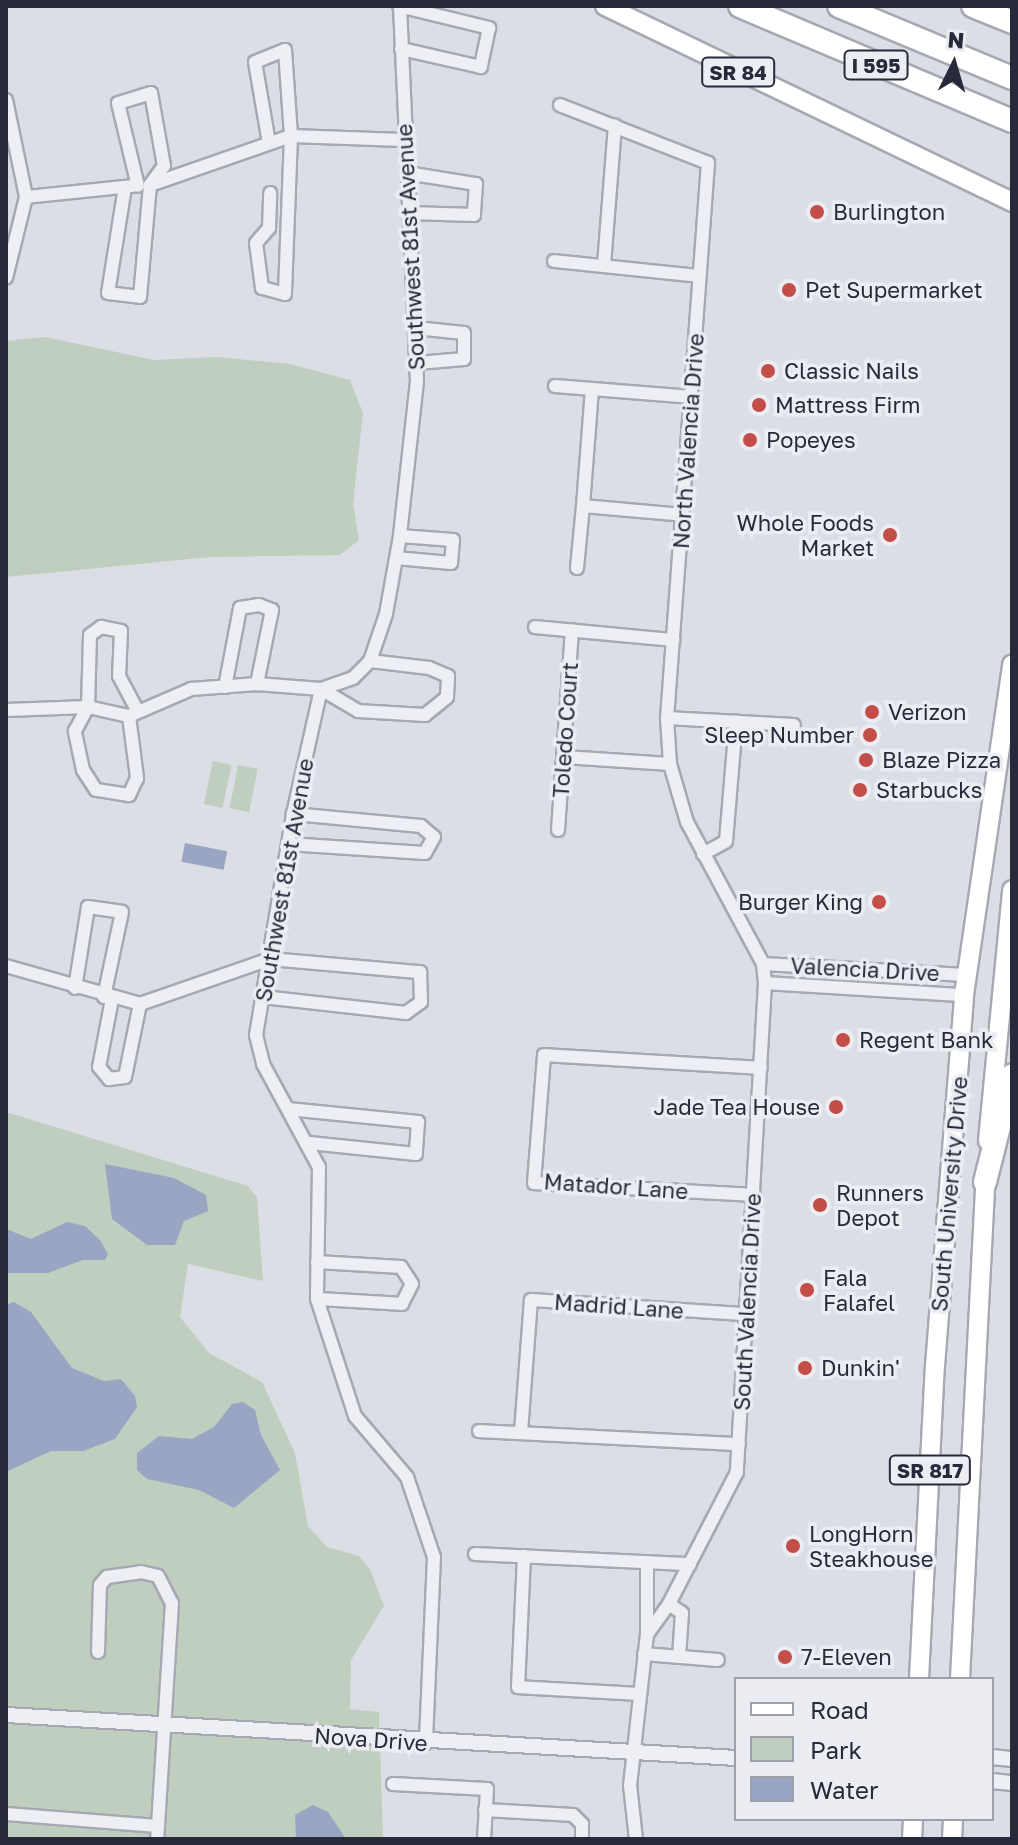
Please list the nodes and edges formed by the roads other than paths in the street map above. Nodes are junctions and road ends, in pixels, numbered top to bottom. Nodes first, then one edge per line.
1 (400, 6) edge
2 (605, 6) edge
3 (740, 6) edge
4 (839, 6) edge
5 (973, 6) edge
6 (1012, 22) edge
7 (401, 49) junction
8 (1012, 78) edge
9 (6, 100) edge
10 (560, 105) dead end
11 (1012, 121) edge
12 (615, 125) junction
13 (291, 136) junction
14 (403, 140) junction
15 (269, 143) junction
16 (407, 173) junction
17 (138, 186) junction
18 (270, 193) dead end
19 (26, 197) junction
20 (1012, 202) edge
21 (409, 213) junction
22 (554, 261) dead end
23 (604, 265) junction
24 (699, 276) junction
25 (6, 278) edge
26 (416, 328) junction
27 (417, 363) junction
28 (555, 386) dead end
29 (592, 389) junction
30 (693, 397) junction
31 (583, 506) junction
32 (683, 515) junction
33 (400, 536) junction
34 (396, 558) junction
35 (577, 568) dead end
36 (535, 627) dead end
37 (572, 630) junction
38 (673, 640) junction
39 (370, 661) junction
40 (1012, 664) edge
41 (257, 684) junction
42 (225, 687) junction
43 (321, 689) junction
44 (88, 707) junction
45 (6, 710) edge
46 (133, 713) junction
47 (667, 718) junction
48 (736, 721) junction
49 (794, 725) dead end
50 (564, 757) junction
51 (670, 764) junction
52 (293, 814) junction
53 (558, 830) dead end
54 (288, 844) junction
55 (703, 854) junction
56 (1012, 890) edge
57 (270, 959) junction
58 (763, 964) junction
59 (6, 966) edge
60 (966, 975) junction
61 (765, 983) junction
62 (75, 988) junction
63 (964, 995) junction
64 (263, 997) junction
65 (108, 998) junction
66 (140, 1004) junction
67 (761, 1068) junction
68 (1012, 1075) edge
69 (288, 1109) junction
70 (310, 1143) junction
71 (985, 1182) junction
72 (754, 1195) junction
73 (317, 1262) junction
74 (317, 1299) junction
75 (744, 1314) junction
76 (479, 1431) dead end
77 (521, 1432) junction
78 (739, 1444) junction
79 (475, 1554) dead end
80 (524, 1556) junction
81 (647, 1562) junction
82 (690, 1564) junction
83 (669, 1604) junction
84 (647, 1634) junction
85 (98, 1652) dead end
86 (644, 1654) junction
87 (679, 1657) junction
88 (718, 1660) dead end
89 (919, 1677) edge
90 (960, 1677) edge
91 (638, 1694) junction
92 (6, 1715) edge
93 (163, 1724) junction
94 (426, 1743) junction
95 (633, 1753) junction
96 (734, 1758) edge
97 (393, 1784) dead end
98 (485, 1810) junction
99 (6, 1814) edge
100 (158, 1832) edge
101 (484, 1839) edge
102 (582, 1839) edge
103 (636, 1839) edge

1 - 7 street, Southwest 81st Avenue
1 - 7 street
2 - 20 main road, SR 84
3 - 11 highway, I 595
4 - 8 highway
5 - 6 highway
7 - 14 street, Southwest 81st Avenue
9 - 19 street
10 - 12 street
12 - 23 street
12 - 24 street, North Valencia Drive
13 - 14 street
13 - 15 street
13 - 15 street
13 - 18 street
14 - 16 street, Southwest 81st Avenue
15 - 17 street
16 - 21 street, Southwest 81st Avenue
16 - 21 street
17 - 17 street
17 - 17 street
17 - 19 street
19 - 25 street
21 - 26 street, Southwest 81st Avenue
22 - 23 street
23 - 24 street
24 - 30 street, North Valencia Drive
26 - 27 street, Southwest 81st Avenue
26 - 27 street
27 - 33 street, Southwest 81st Avenue
28 - 29 street
29 - 30 street
29 - 31 street
30 - 32 street, North Valencia Drive
31 - 32 street
31 - 35 street
32 - 38 street, North Valencia Drive
33 - 34 street, Southwest 81st Avenue
33 - 34 street
34 - 39 street, Southwest 81st Avenue
36 - 37 street, Toledo Court
37 - 38 street, Toledo Court
37 - 50 street, Toledo Court
38 - 47 street, North Valencia Drive
39 - 43 street
39 - 43 street
40 - 60 main road, South University Drive / SR 817
41 - 42 street
41 - 42 street
41 - 43 street
42 - 46 street
43 - 52 street, Southwest 81st Avenue
44 - 45 street
44 - 46 street
44 - 46 street
44 - 46 street
47 - 48 street
47 - 51 street, North Valencia Drive
48 - 49 street
48 - 55 street
50 - 51 street
50 - 53 street, Toledo Court
51 - 55 street, North Valencia Drive
52 - 54 street, Southwest 81st Avenue
52 - 54 street
54 - 57 street, Southwest 81st Avenue
55 - 58 street, North Valencia Drive
56 - 71 main road, South University Drive / SR 817
57 - 64 street, Southwest 81st Avenue
57 - 64 street
57 - 66 street
58 - 60 street, Valencia Drive
58 - 61 street, North Valencia Drive
59 - 62 street
60 - 63 main road, South University Drive / SR 817
61 - 63 street, Valencia Drive
61 - 67 street, South Valencia Drive
62 - 65 street
62 - 65 street
63 - 89 main road, South University Drive / SR 817
64 - 69 street, Southwest 81st Avenue
65 - 66 street
65 - 66 street
67 - 72 street, South Valencia Drive
67 - 72 street, Matador Lane
68 - 71 highway
69 - 70 street, Southwest 81st Avenue
69 - 70 street
70 - 73 street, Southwest 81st Avenue
71 - 90 main road, South University Drive / SR 817
72 - 75 street, South Valencia Drive
73 - 74 street, Southwest 81st Avenue
73 - 74 street
74 - 94 street, Southwest 81st Avenue
75 - 77 street, Madrid Lane
75 - 78 street, South Valencia Drive
76 - 77 street
77 - 78 street
78 - 82 street, South Valencia Drive
79 - 80 street
80 - 81 street
80 - 91 street
81 - 82 street
81 - 84 street
82 - 83 street, South Valencia Drive
83 - 84 street, South Valencia Drive
83 - 87 street
84 - 86 street, South Valencia Drive
85 - 93 street
86 - 87 street
86 - 91 street, South Valencia Drive
87 - 88 street
91 - 95 street, South Valencia Drive
92 - 93 street, Nova Drive
93 - 94 street, Nova Drive
93 - 100 street
94 - 95 street, Nova Drive
95 - 96 street, Nova Drive
95 - 103 street, South Valencia Drive
97 - 98 street
98 - 101 street
98 - 102 street
99 - 100 street

